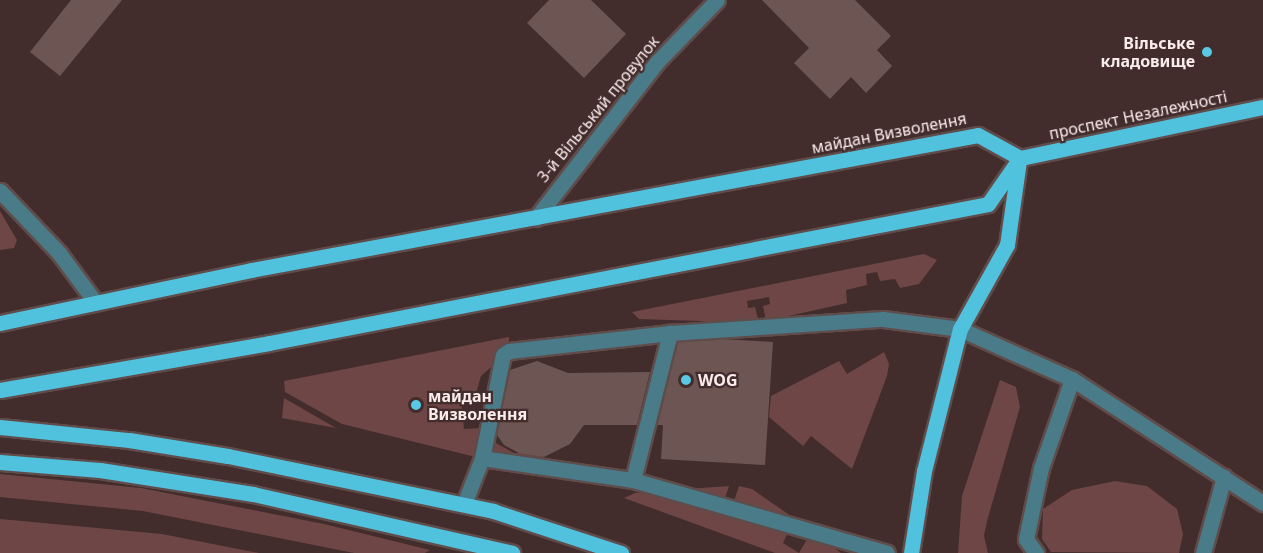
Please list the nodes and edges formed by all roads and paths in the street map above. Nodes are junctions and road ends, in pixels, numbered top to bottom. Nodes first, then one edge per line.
1 (717, 0) edge
2 (1263, 107) edge
3 (1020, 158) junction
4 (0, 191) edge
5 (536, 218) junction
6 (96, 303) junction
7 (0, 323) edge
8 (960, 329) junction
9 (670, 333) junction
10 (1072, 379) junction
11 (0, 390) edge
12 (0, 427) edge
13 (482, 458) junction
14 (0, 462) edge
15 (1224, 477) junction
16 (633, 480) junction
17 (1263, 503) edge
18 (464, 504) junction
19 (464, 548) edge
20 (512, 553) edge
21 (621, 553) edge
22 (887, 553) edge
23 (911, 553) edge
24 (1036, 553) edge
25 (1203, 553) edge

1 - 5 street, 3-й Вільський провулок
2 - 3 main road, проспект Незалежності
3 - 5 main road, майдан Визволення
3 - 8 main road
3 - 11 main road
4 - 6 street
5 - 6 main road, майдан Визволення
6 - 7 main road, майдан Визволення
8 - 9 street
8 - 10 street
8 - 23 main road
9 - 13 street
9 - 16 street
10 - 15 street
10 - 24 street
12 - 18 main road
13 - 16 street
13 - 18 street
14 - 19 main road
15 - 17 street
15 - 25 street
16 - 22 street
18 - 21 main road
19 - 20 main road

